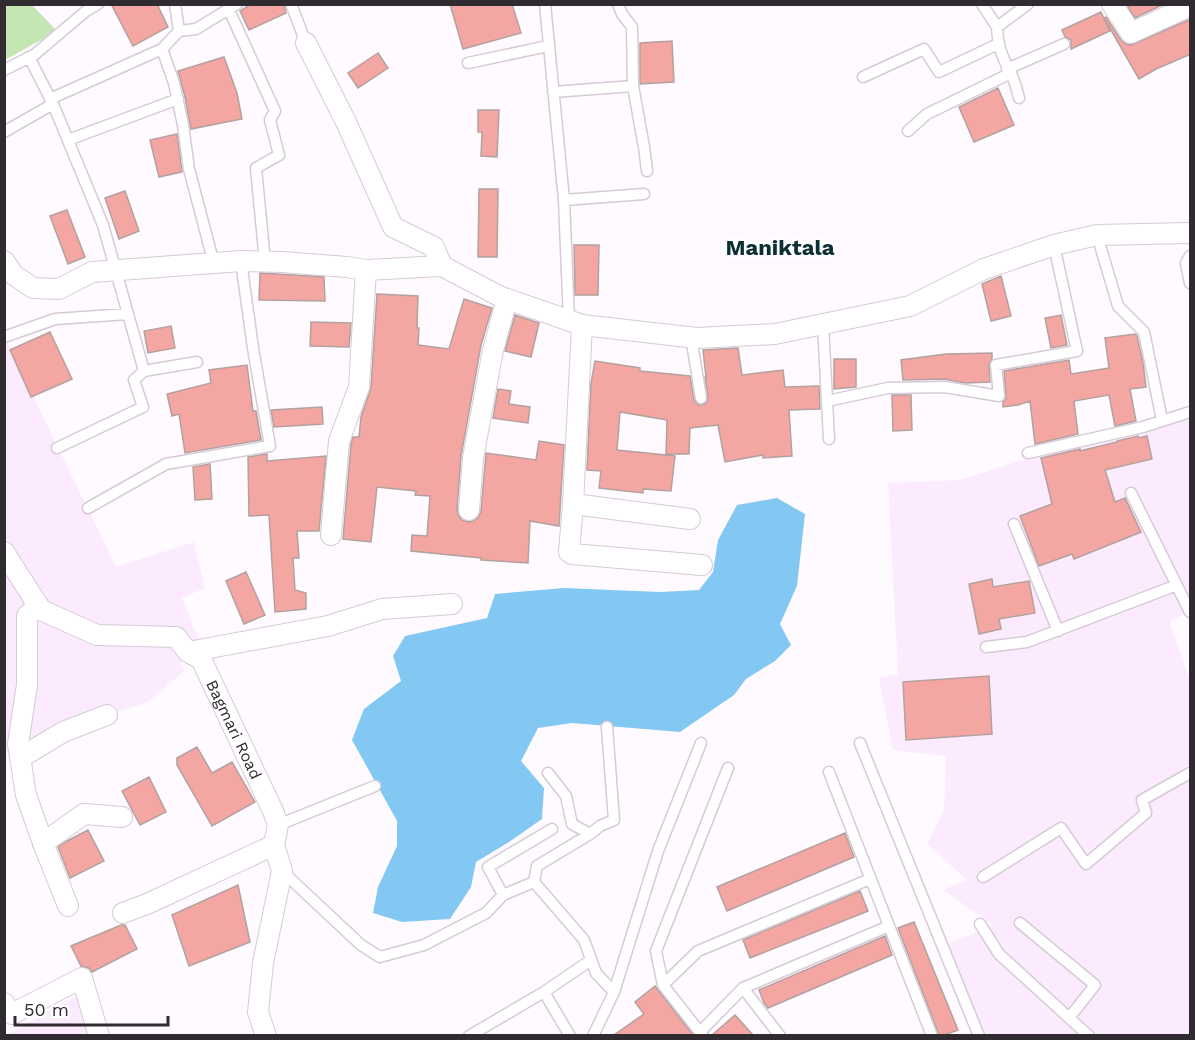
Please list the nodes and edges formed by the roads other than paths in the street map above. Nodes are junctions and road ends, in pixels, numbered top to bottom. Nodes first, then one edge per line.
1 (98, 4) edge
2 (175, 4) edge
3 (291, 4) edge
4 (545, 4) edge
5 (618, 4) edge
6 (982, 4) edge
7 (1028, 4) edge
8 (1112, 4) edge
9 (1191, 6) edge
10 (233, 7) edge
11 (997, 27) junction
12 (179, 31) junction
13 (306, 43) joint
14 (998, 44) junction
15 (1064, 44) dead end
16 (548, 46) junction
17 (162, 49) junction
18 (29, 57) junction
19 (468, 63) dead end
20 (4, 70) edge
21 (1009, 71) junction
22 (863, 77) dead end
23 (633, 86) junction
24 (554, 92) junction
25 (1019, 98) dead end
26 (178, 99) junction
27 (52, 102) junction
28 (908, 131) dead end
29 (4, 132) edge
30 (68, 140) junction
31 (647, 171) dead end
32 (644, 194) dead end
33 (564, 200) junction
34 (1191, 233) edge
35 (1096, 235) junction
36 (1054, 245) junction
37 (1191, 256) edge
38 (4, 261) edge
39 (241, 261) junction
40 (265, 262) junction
41 (214, 264) junction
42 (442, 266) junction
43 (366, 270) junction
44 (116, 272) junction
45 (1191, 283) edge
46 (507, 299) junction
47 (128, 314) junction
48 (575, 322) junction
49 (823, 324) junction
50 (4, 337) edge
51 (691, 337) junction
52 (197, 362) dead end
53 (144, 370) junction
54 (701, 398) dead end
55 (827, 401) junction
56 (1191, 412) edge
57 (1162, 420) junction
58 (829, 439) dead end
59 (57, 448) dead end
60 (1028, 453) dead end
61 (1131, 493) dead end
62 (573, 504) junction
63 (88, 508) dead end
64 (469, 510) dead end
65 (690, 519) dead end
66 (1014, 524) dead end
67 (332, 535) dead end
68 (4, 552) edge
69 (702, 565) dead end
70 (1177, 585) junction
71 (452, 604) dead end
72 (38, 605) junction
73 (1191, 612) edge
74 (1058, 631) junction
75 (986, 647) dead end
76 (188, 652) junction
77 (107, 715) dead end
78 (607, 727) dead end
79 (701, 742) dead end
80 (861, 743) dead end
81 (20, 758) junction
82 (728, 768) dead end
83 (828, 772) dead end
84 (1191, 772) edge
85 (548, 773) dead end
86 (375, 786) dead end
87 (122, 817) dead end
88 (278, 825) junction
89 (552, 829) dead end
90 (590, 834) junction
91 (43, 843) junction
92 (274, 845) junction
93 (282, 871) junction
94 (983, 877) dead end
95 (870, 879) junction
96 (534, 882) junction
97 (503, 895) junction
98 (68, 906) dead end
99 (123, 913) dead end
100 (1020, 923) dead end
101 (980, 924) dead end
102 (889, 926) junction
103 (591, 960) junction
104 (663, 985) junction
105 (743, 988) junction
106 (544, 992) junction
107 (614, 992) junction
108 (5, 1005) edge
109 (1069, 1018) junction
110 (702, 1034) edge
111 (99, 1035) edge
112 (266, 1035) edge
113 (469, 1035) edge
114 (570, 1035) edge
115 (593, 1035) edge
116 (780, 1035) edge
117 (932, 1035) edge
118 (979, 1035) edge
119 (1089, 1035) edge

1 - 18 lane
2 - 12 lane
3 - 13 lane
4 - 16 lane
5 - 23 lane
6 - 11 lane
7 - 11 lane
8 - 9 street
10 - 12 lane
10 - 40 lane
11 - 14 lane
12 - 17 lane
13 - 42 street
14 - 21 lane
14 - 22 lane
15 - 21 lane
16 - 19 lane
16 - 24 lane
17 - 26 lane
17 - 27 lane
18 - 20 lane
18 - 27 lane
21 - 25 lane
21 - 28 lane
23 - 24 lane
23 - 31 lane
24 - 33 lane
26 - 30 lane
26 - 41 lane
27 - 29 lane
27 - 30 lane
30 - 44 lane
32 - 33 lane
33 - 48 lane
34 - 35 street
35 - 36 street
35 - 57 lane
36 - 49 street
36 - 55 lane
37 - 45 lane
38 - 44 street
39 - 40 street
39 - 41 street
39 - 63 lane
40 - 43 street
41 - 44 street
42 - 43 street
42 - 46 street
43 - 67 street
44 - 47 lane
46 - 48 street
46 - 64 street
47 - 50 lane
47 - 53 lane
48 - 51 street
48 - 62 street
49 - 51 street
49 - 55 lane
51 - 54 lane
52 - 53 lane
53 - 59 lane
55 - 58 lane
56 - 57 lane
57 - 60 lane
61 - 70 lane
62 - 65 street
62 - 69 street
66 - 74 lane
68 - 72 street, Bagmari Road
70 - 73 lane
70 - 74 lane
71 - 76 street
72 - 76 street, Bagmari Road
72 - 81 street
74 - 75 lane
76 - 88 street, Bagmari Road
77 - 81 street
78 - 90 lane
79 - 107 lane
80 - 118 lane
81 - 91 street
82 - 104 lane
83 - 95 lane
84 - 94 lane
85 - 90 lane
86 - 88 lane
87 - 91 street
88 - 92 street
89 - 97 lane
90 - 96 lane
91 - 98 street
92 - 93 street
92 - 99 street
93 - 97 lane
93 - 112 street
95 - 102 lane
95 - 104 lane
96 - 97 lane
96 - 103 lane
100 - 109 lane
101 - 109 lane
102 - 105 lane
102 - 117 lane
103 - 106 lane
103 - 107 lane
104 - 110 lane
105 - 110 lane
105 - 116 lane
106 - 113 lane
106 - 114 lane
107 - 115 lane
108 - 111 street
109 - 119 lane

